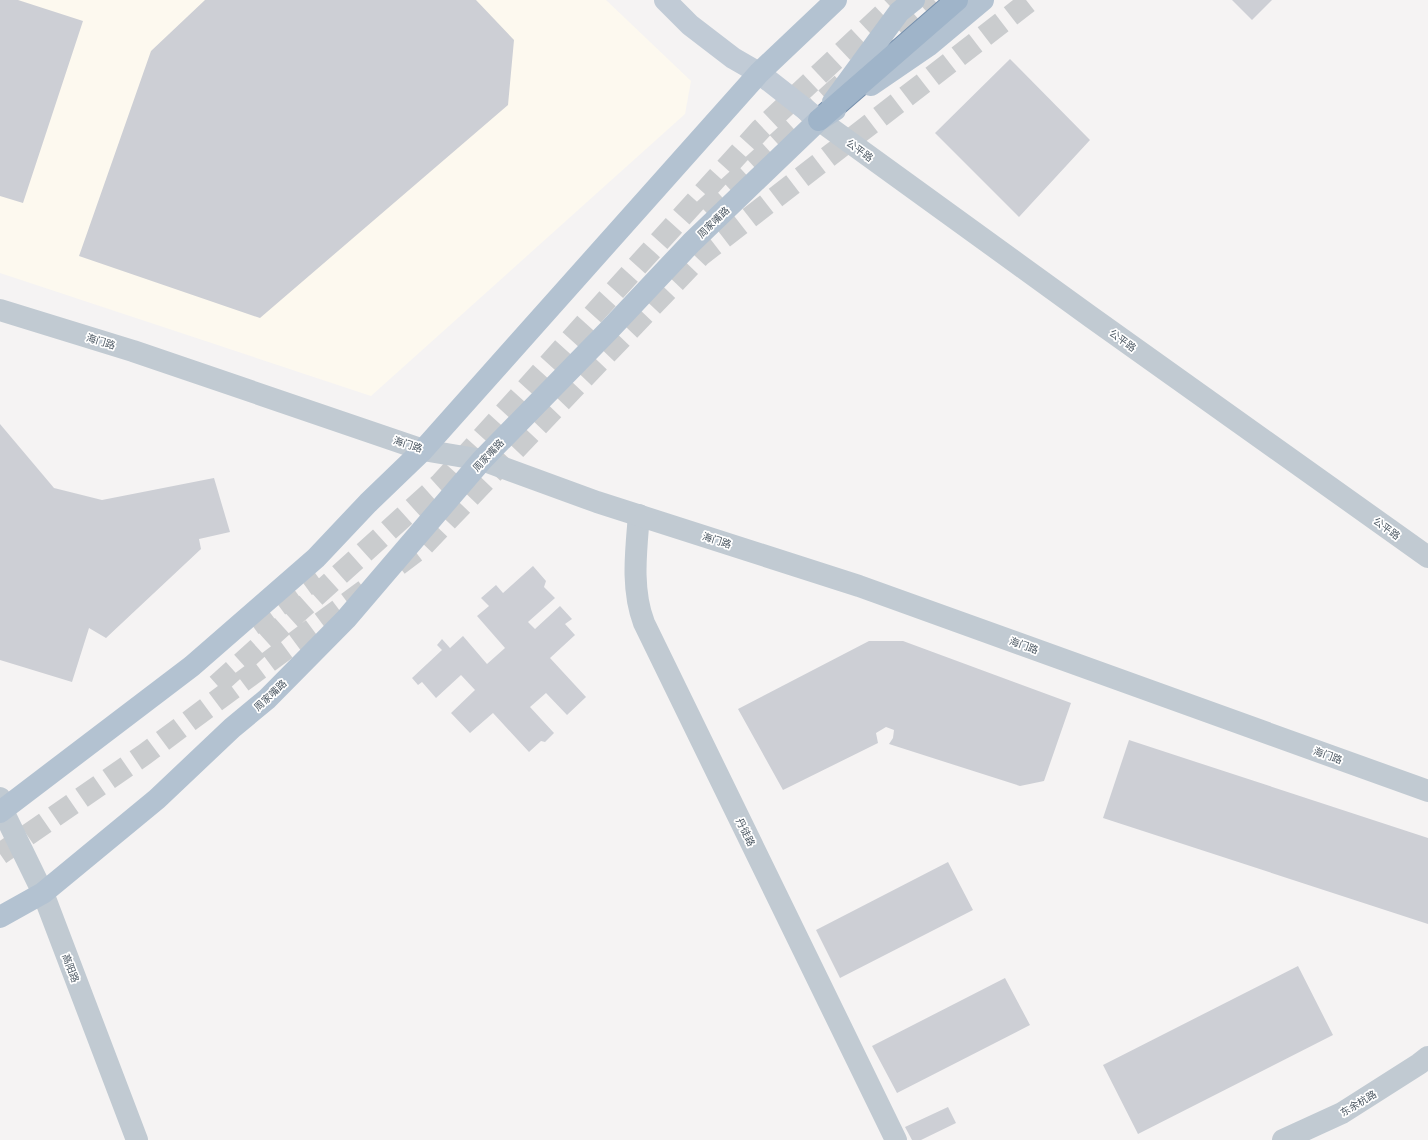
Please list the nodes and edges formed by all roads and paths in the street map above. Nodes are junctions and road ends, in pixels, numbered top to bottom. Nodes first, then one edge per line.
1 (665, 0) edge
2 (836, 0) edge
3 (914, 0) edge
4 (957, 0) edge
5 (983, 0) edge
6 (760, 73) junction
7 (819, 120) junction
8 (0, 310) edge
9 (423, 450) junction
10 (482, 460) junction
11 (639, 515) junction
12 (1428, 557) edge
13 (1428, 791) edge
14 (1, 807) edge
15 (43, 893) junction
16 (0, 917) edge
17 (1428, 1057) edge
18 (137, 1140) edge
19 (896, 1140) edge
20 (1283, 1140) edge

1 - 6 main road
2 - 6 main road
3 - 7 main road
4 - 7 highway
5 - 7 main road, 周家嘴路
6 - 7 main road
6 - 9 main road
7 - 10 main road, 周家嘴路
7 - 12 street, 公平路
8 - 9 street, 海门路
9 - 10 street, 海门路
9 - 14 main road
10 - 11 street, 海门路
10 - 15 main road, 周家嘴路
11 - 13 street, 海门路
11 - 19 street, 丹徒路
14 - 15 street, 高阳路
15 - 16 main road, 周家嘴路
15 - 18 street, 高阳路
17 - 20 street, 东余杭路

